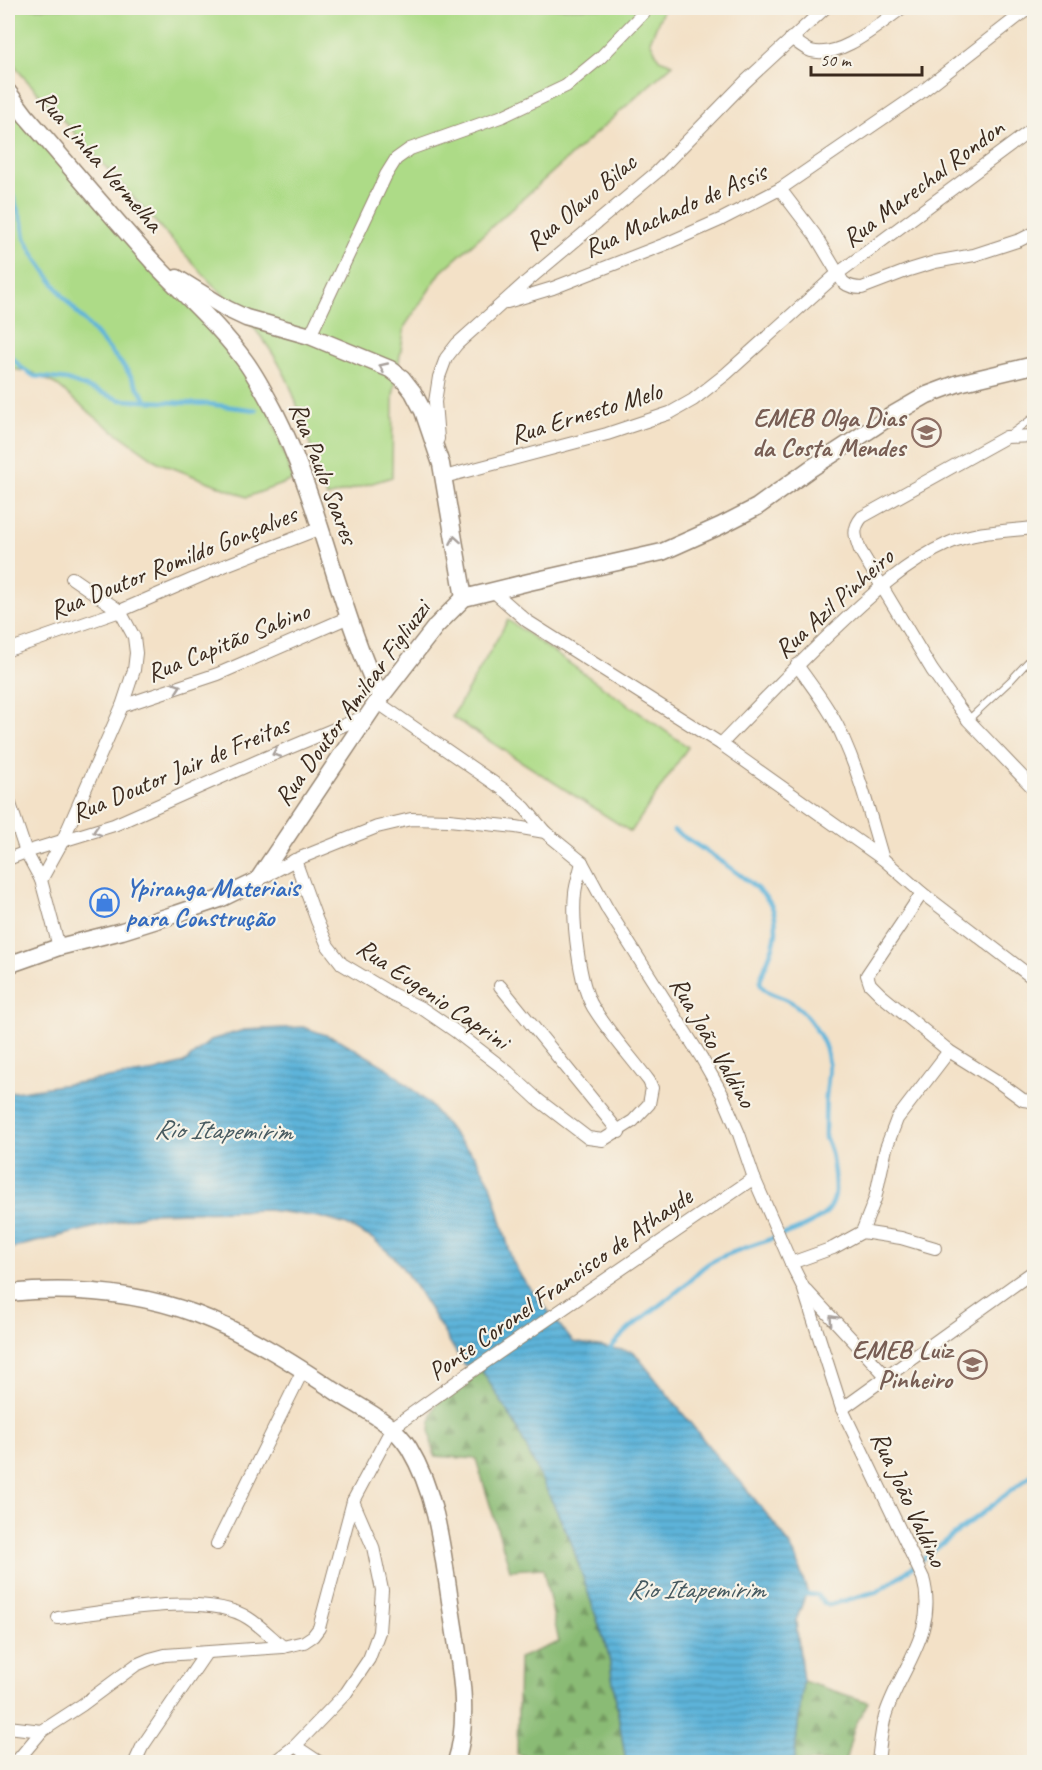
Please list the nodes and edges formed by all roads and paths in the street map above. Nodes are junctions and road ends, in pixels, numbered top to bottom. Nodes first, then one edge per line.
1 (648, 8) edge
2 (825, 8) edge
3 (902, 8) edge
4 (1029, 8) edge
5 (791, 38) junction
6 (8, 92) edge
7 (1035, 128) edge
8 (780, 189) junction
9 (1035, 233) edge
10 (155, 263) junction
11 (837, 274) junction
12 (502, 304) junction
13 (310, 336) junction
14 (1035, 365) edge
15 (1035, 417) edge
16 (1035, 436) edge
17 (1006, 437) junction
18 (442, 470) junction
19 (321, 528) junction
20 (1035, 528) edge
21 (72, 578) dead end
22 (881, 585) junction
23 (493, 591) junction
24 (464, 598) junction
25 (120, 611) junction
26 (349, 617) junction
27 (8, 650) edge
28 (1035, 654) edge
29 (797, 665) junction
30 (376, 705) junction
31 (122, 706) junction
32 (968, 720) junction
33 (720, 744) junction
34 (1035, 789) edge
35 (8, 798) edge
36 (545, 832) junction
37 (62, 842) junction
38 (26, 852) junction
39 (8, 859) edge
40 (883, 859) junction
41 (295, 860) junction
42 (582, 862) junction
43 (41, 880) junction
44 (257, 881) junction
45 (922, 893) junction
46 (58, 947) junction
47 (8, 965) edge
48 (1035, 979) edge
49 (500, 986) dead end
50 (949, 1051) junction
51 (1035, 1100) edge
52 (619, 1132) junction
53 (754, 1178) junction
54 (862, 1232) junction
55 (935, 1248) dead end
56 (790, 1263) junction
57 (1035, 1271) edge
58 (803, 1287) junction
59 (8, 1293) edge
60 (303, 1370) junction
61 (887, 1377) junction
62 (842, 1409) junction
63 (392, 1428) junction
64 (353, 1501) junction
65 (217, 1544) dead end
66 (58, 1618) dead end
67 (284, 1647) junction
68 (206, 1653) junction
69 (8, 1727) edge
70 (42, 1731) junction
71 (295, 1746) junction
72 (16, 1762) edge
73 (135, 1762) edge
74 (274, 1762) edge
75 (319, 1762) edge
76 (456, 1762) edge
77 (878, 1762) edge

1 - 13 street
2 - 5 street, Rua Olavo Bilac
3 - 5 street
4 - 8 street, Rua Machado de Assis
5 - 12 street, Rua Olavo Bilac
6 - 10 street, Rua Linha Vermelha
7 - 11 street, Rua Marechal Rondon
8 - 11 street
8 - 12 street, Rua Machado de Assis
9 - 11 street
10 - 13 street, Rua Olavo Bilac
10 - 19 street, Rua Paulo Soares
11 - 18 street, Rua Ernesto Melo
12 - 18 street, Rua Olavo Bilac
18 -> 13 street, Rua Olavo Bilac
14 - 23 street, Rua Doutor Amilcar Figliuzzi
15 - 17 lane
16 - 17 street
17 - 22 street
24 -> 18 street, Rua Olavo Bilac
19 - 25 street, Rua Doutor Romildo Gonçalves
19 - 26 street, Rua Paulo Soares
20 - 22 street, Rua Azil Pinheiro
21 - 25 street
22 - 29 street, Rua Azil Pinheiro
22 - 32 street
23 - 24 street, Rua Doutor Amilcar Figliuzzi
23 - 33 street
24 - 30 street, Rua Doutor Amilcar Figliuzzi
25 - 27 street, Rua Doutor Romildo Gonçalves
25 - 31 street
26 - 30 street, Rua Paulo Soares
31 -> 26 street, Rua Capitão Sabino
28 - 32 lane
29 - 33 street, Rua Azil Pinheiro
29 - 40 street
30 - 36 street
30 -> 37 street, Rua Doutor Jair de Freitas
30 - 44 street, Rua Doutor Amilcar Figliuzzi
31 - 37 street
32 - 34 street
33 - 40 street
35 - 38 street
36 - 41 street
36 - 42 street
37 - 38 street, Rua Doutor Jair de Freitas
37 - 43 street
38 - 39 street, Rua Doutor Jair de Freitas
38 - 43 street
40 - 45 street
41 - 44 street
41 - 52 street, Rua Eugenio Caprini
42 - 52 street
42 - 53 street, Rua João Valdino
43 - 46 street
44 - 46 street
45 - 48 street
45 - 50 street
46 - 47 street
49 - 52 street
50 - 51 street
50 - 54 street
53 - 56 street, Rua João Valdino
53 - 63 street, Ponte Coronel Francisco de Athayde
54 - 55 street
54 - 56 street
56 - 58 street, Rua João Valdino
57 - 61 street
61 -> 58 street, Rua João Valdino
58 - 62 street, Rua João Valdino
59 - 60 street
60 - 63 street
60 - 65 street
61 - 62 street
62 - 77 street, Rua João Valdino
63 - 64 street
63 - 76 street
64 - 67 street
64 - 71 street
66 - 67 street
67 - 68 street
68 - 70 street
68 - 73 street
69 - 70 street
70 - 72 street
71 - 74 street
71 - 75 street

